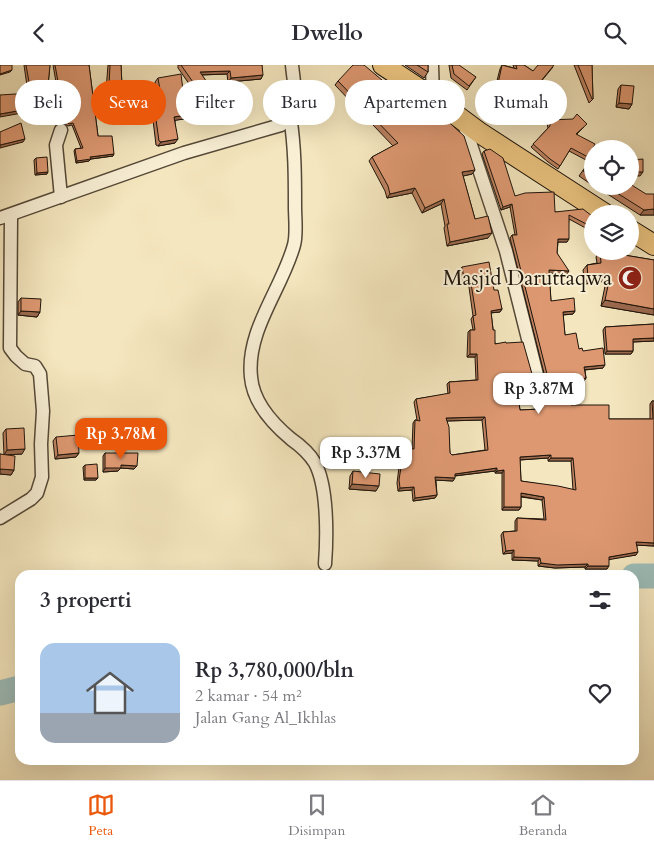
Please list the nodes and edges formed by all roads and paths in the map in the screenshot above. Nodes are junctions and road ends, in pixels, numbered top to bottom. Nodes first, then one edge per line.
1 (292, 65) edge
2 (383, 65) edge
3 (432, 65) edge
4 (293, 80) edge
5 (406, 80) edge
6 (432, 80) edge
7 (465, 122) edge
8 (280, 125) edge
9 (291, 125) edge
10 (464, 125) edge
11 (61, 130) dead end
12 (61, 197) junction
13 (591, 205) edge
14 (6, 217) edge
15 (639, 236) edge
16 (654, 245) edge
17 (538, 379) dead end
18 (0, 518) edge
19 (325, 564) dead end

1 - 4 street
2 - 5 main road
3 - 6 street
7 - 13 main road
8 - 12 street
9 - 19 street
10 - 17 street
11 - 12 street
12 - 14 street
14 - 18 street
15 - 16 main road

